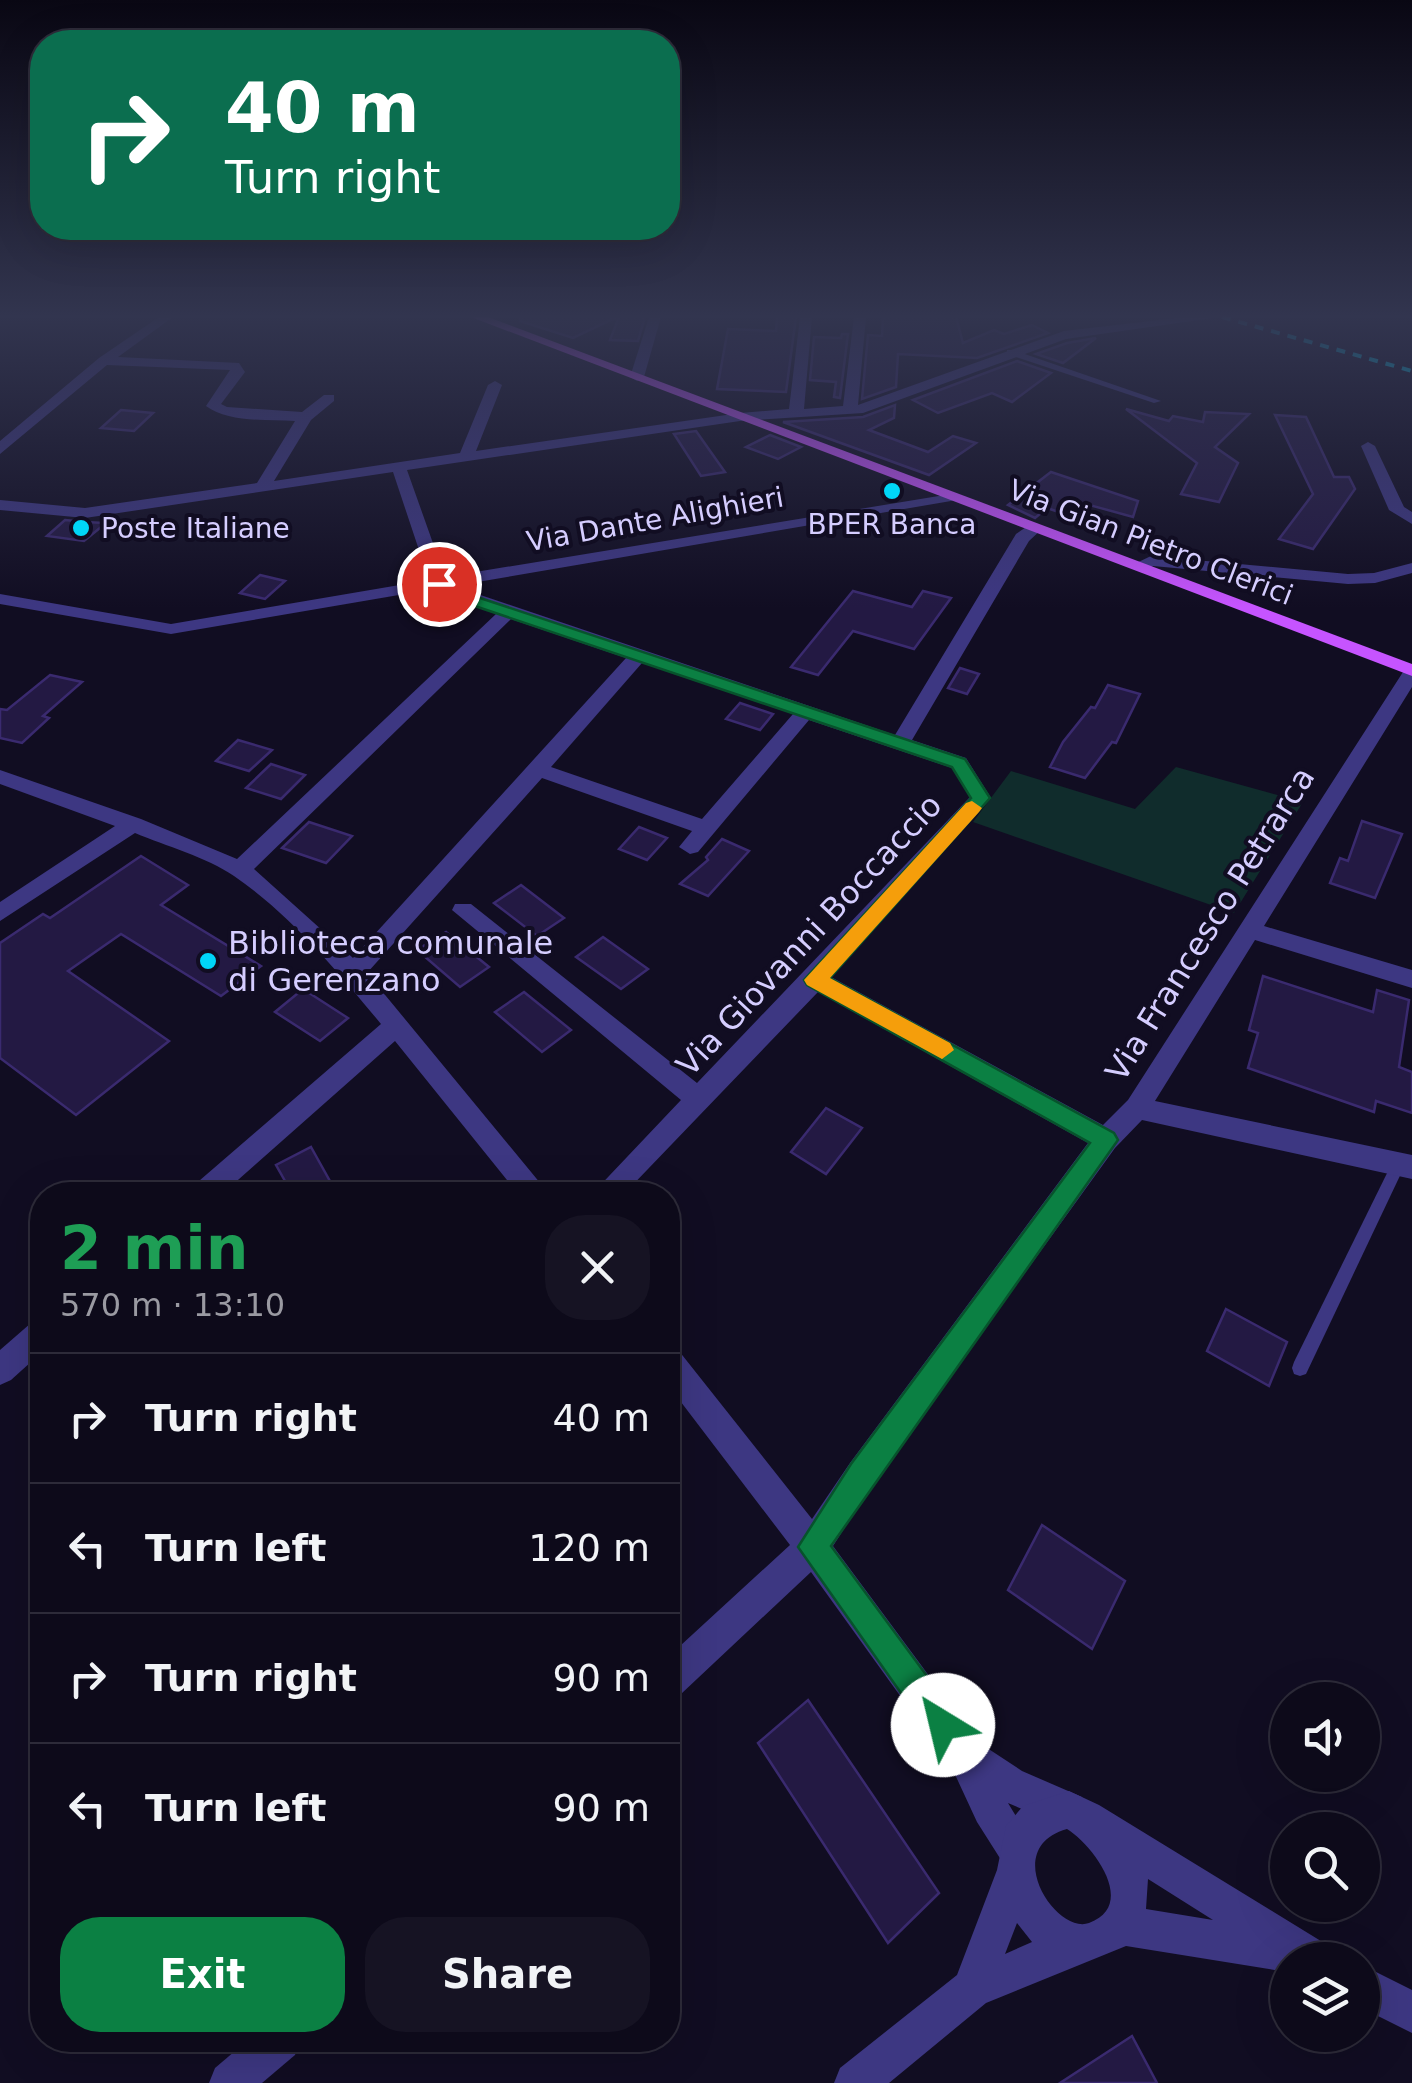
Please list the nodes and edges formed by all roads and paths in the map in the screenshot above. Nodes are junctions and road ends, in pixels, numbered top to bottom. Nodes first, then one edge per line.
1 (41, 414) edge
2 (274, 414) edge
3 (309, 414) edge
4 (483, 414) edge
5 (733, 414) edge
6 (792, 414) edge
7 (796, 414) edge
8 (305, 417) junction
9 (740, 417) junction
10 (766, 426) junction
11 (1368, 446) dead end
12 (0, 449) edge
13 (467, 455) junction
14 (399, 468) junction
15 (914, 482) junction
16 (262, 487) junction
17 (952, 496) junction
18 (906, 503) junction
19 (0, 505) edge
20 (1412, 519) edge
21 (1036, 528) junction
22 (1139, 566) junction
23 (1412, 568) edge
24 (439, 584) junction
25 (0, 599) edge
26 (508, 612) junction
27 (638, 656) junction
28 (1412, 671) edge
29 (805, 712) junction
30 (900, 744) junction
31 (538, 770) junction
32 (0, 777) edge
33 (133, 824) junction
34 (706, 828) junction
35 (690, 847) dead end
36 (240, 869) junction
37 (462, 910) dead end
38 (0, 913) edge
39 (1249, 930) junction
40 (352, 973) junction
41 (1412, 979) edge
42 (815, 980) junction
43 (398, 1024) junction
44 (700, 1100) junction
45 (1137, 1108) junction
46 (1106, 1140) junction
47 (1405, 1165) edge
48 (217, 1182) edge
49 (526, 1182) edge
50 (618, 1182) edge
51 (30, 1344) edge
52 (1300, 1368) dead end
53 (0, 1370) edge
54 (680, 1376) edge
55 (813, 1547) junction
56 (680, 1671) edge
57 (965, 1755) junction
58 (1068, 1810) junction
59 (1103, 1829) junction
60 (1016, 1860) junction
61 (1119, 1925) junction
62 (1284, 1942) edge
63 (1073, 1945) junction
64 (1270, 1949) edge
65 (972, 1989) junction
66 (1380, 1995) edge
67 (1412, 2012) edge
68 (266, 2052) edge
69 (230, 2083) edge
70 (855, 2083) edge

1 - 12 street
2 - 8 street
3 - 8 street
4 - 13 street
5 - 9 main road, Via Gian Pietro Clerici
6 - 9 street
7 - 10 street
8 - 16 street
9 - 10 main road, Via Gian Pietro Clerici
9 - 13 street
10 - 15 main road, Via Gian Pietro Clerici
11 - 20 street
13 - 14 street
14 - 16 street
14 - 24 street
15 - 17 main road, Via Gian Pietro Clerici
15 - 18 street
16 - 19 street
17 - 18 street, Via Dante Alighieri
17 - 21 main road, Via Gian Pietro Clerici
18 - 24 street, Via Dante Alighieri
21 - 22 main road, Via Gian Pietro Clerici
21 - 30 street
22 - 23 street
22 - 28 main road, Via Gian Pietro Clerici
24 - 25 street, Via Dante Alighieri
24 - 26 street, Via Giovanni Boccaccio
26 - 27 street, Via Giovanni Boccaccio
26 - 36 street
27 - 29 street, Via Giovanni Boccaccio
27 - 31 street
28 - 39 street, Via Francesco Petrarca
29 - 30 street, Via Giovanni Boccaccio
29 - 34 street
30 - 42 street, Via Giovanni Boccaccio
31 - 34 street
31 - 40 street
32 - 33 street
33 - 36 street
33 - 38 street
34 - 35 street
36 - 40 street
37 - 44 street
39 - 41 street
39 - 45 street, Via Francesco Petrarca
40 - 43 street
42 - 44 street, Via Giovanni Boccaccio
42 - 46 street
43 - 48 street
43 - 49 street
44 - 50 street, Via Giovanni Boccaccio
45 - 46 street, Via Francesco Petrarca
45 - 47 street
46 - 55 street, Via Francesco Petrarca
47 - 52 lane
51 - 53 street
54 - 55 street
55 - 56 street, Via Francesco Petrarca
55 - 57 street
57 - 58 street
57 - 60 street
58 - 59 street
58 - 60 street
59 - 61 street
59 - 62 street
60 - 63 street
60 - 65 street
61 - 63 street
61 - 64 street
63 - 65 street
65 - 70 street
66 - 67 street
68 - 69 street

